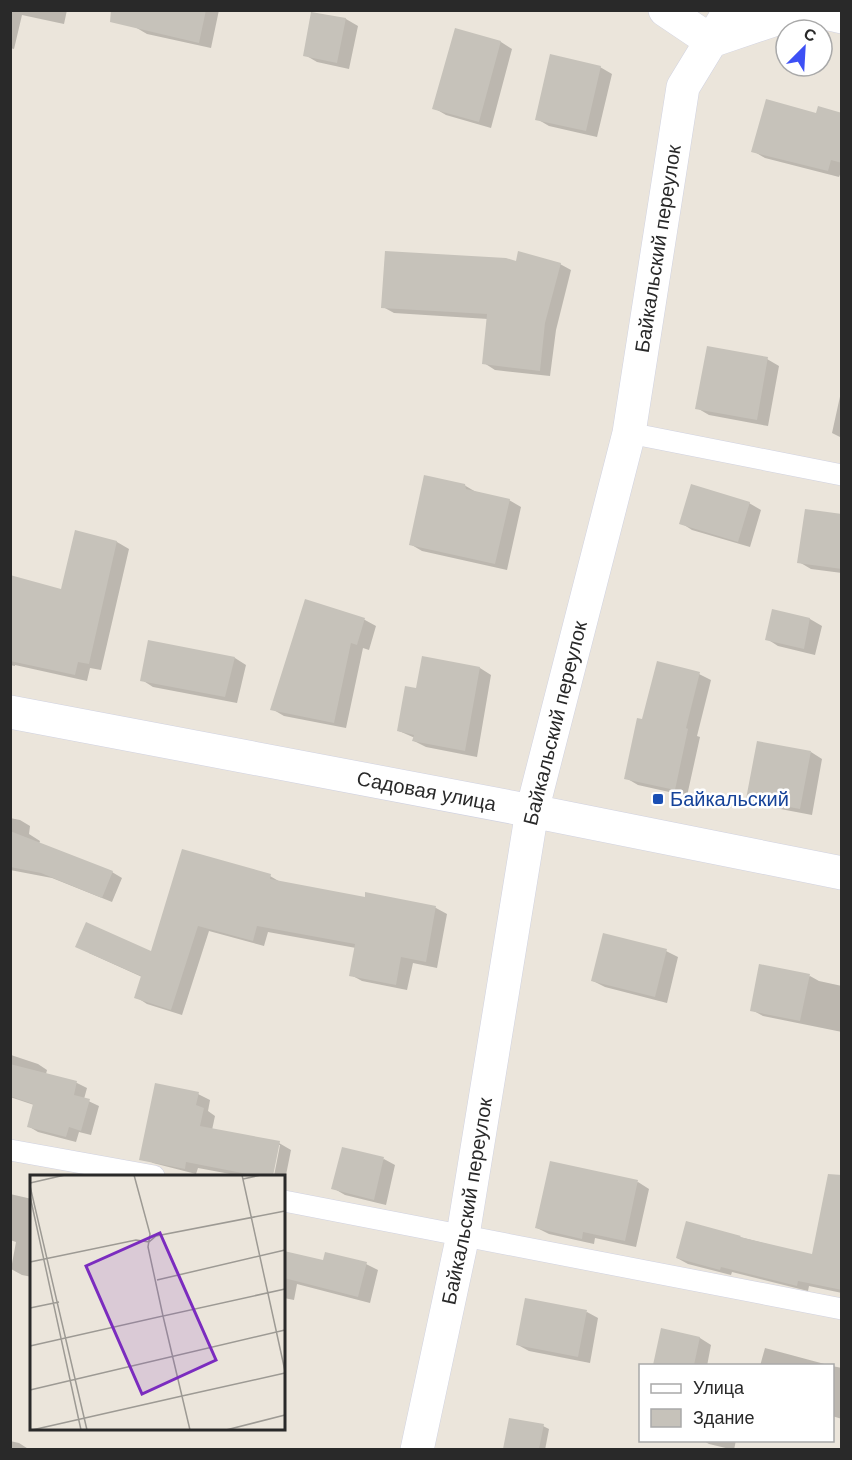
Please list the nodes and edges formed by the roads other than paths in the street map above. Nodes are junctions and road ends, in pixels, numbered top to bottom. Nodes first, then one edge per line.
1 (665, 10) edge
2 (730, 10) edge
3 (803, 10) edge
4 (812, 10) edge
5 (842, 17) edge
6 (711, 41) junction
7 (629, 433) junction
8 (842, 475) edge
9 (10, 712) edge
10 (532, 811) junction
11 (842, 873) edge
12 (10, 1150) edge
13 (148, 1175) edge
14 (285, 1201) edge
15 (463, 1234) junction
16 (842, 1309) edge
17 (417, 1449) edge

1 - 6 street
2 - 6 street, Байкальский переулок
3 - 6 street
4 - 5 street
6 - 7 street, Байкальский переулок
7 - 8 lane
7 - 10 street, Байкальский переулок
9 - 10 street, Садовая улица
10 - 11 street, Садовая улица
10 - 15 street, Байкальский переулок
12 - 13 lane
14 - 15 lane
15 - 16 lane
15 - 17 street, Байкальский переулок

